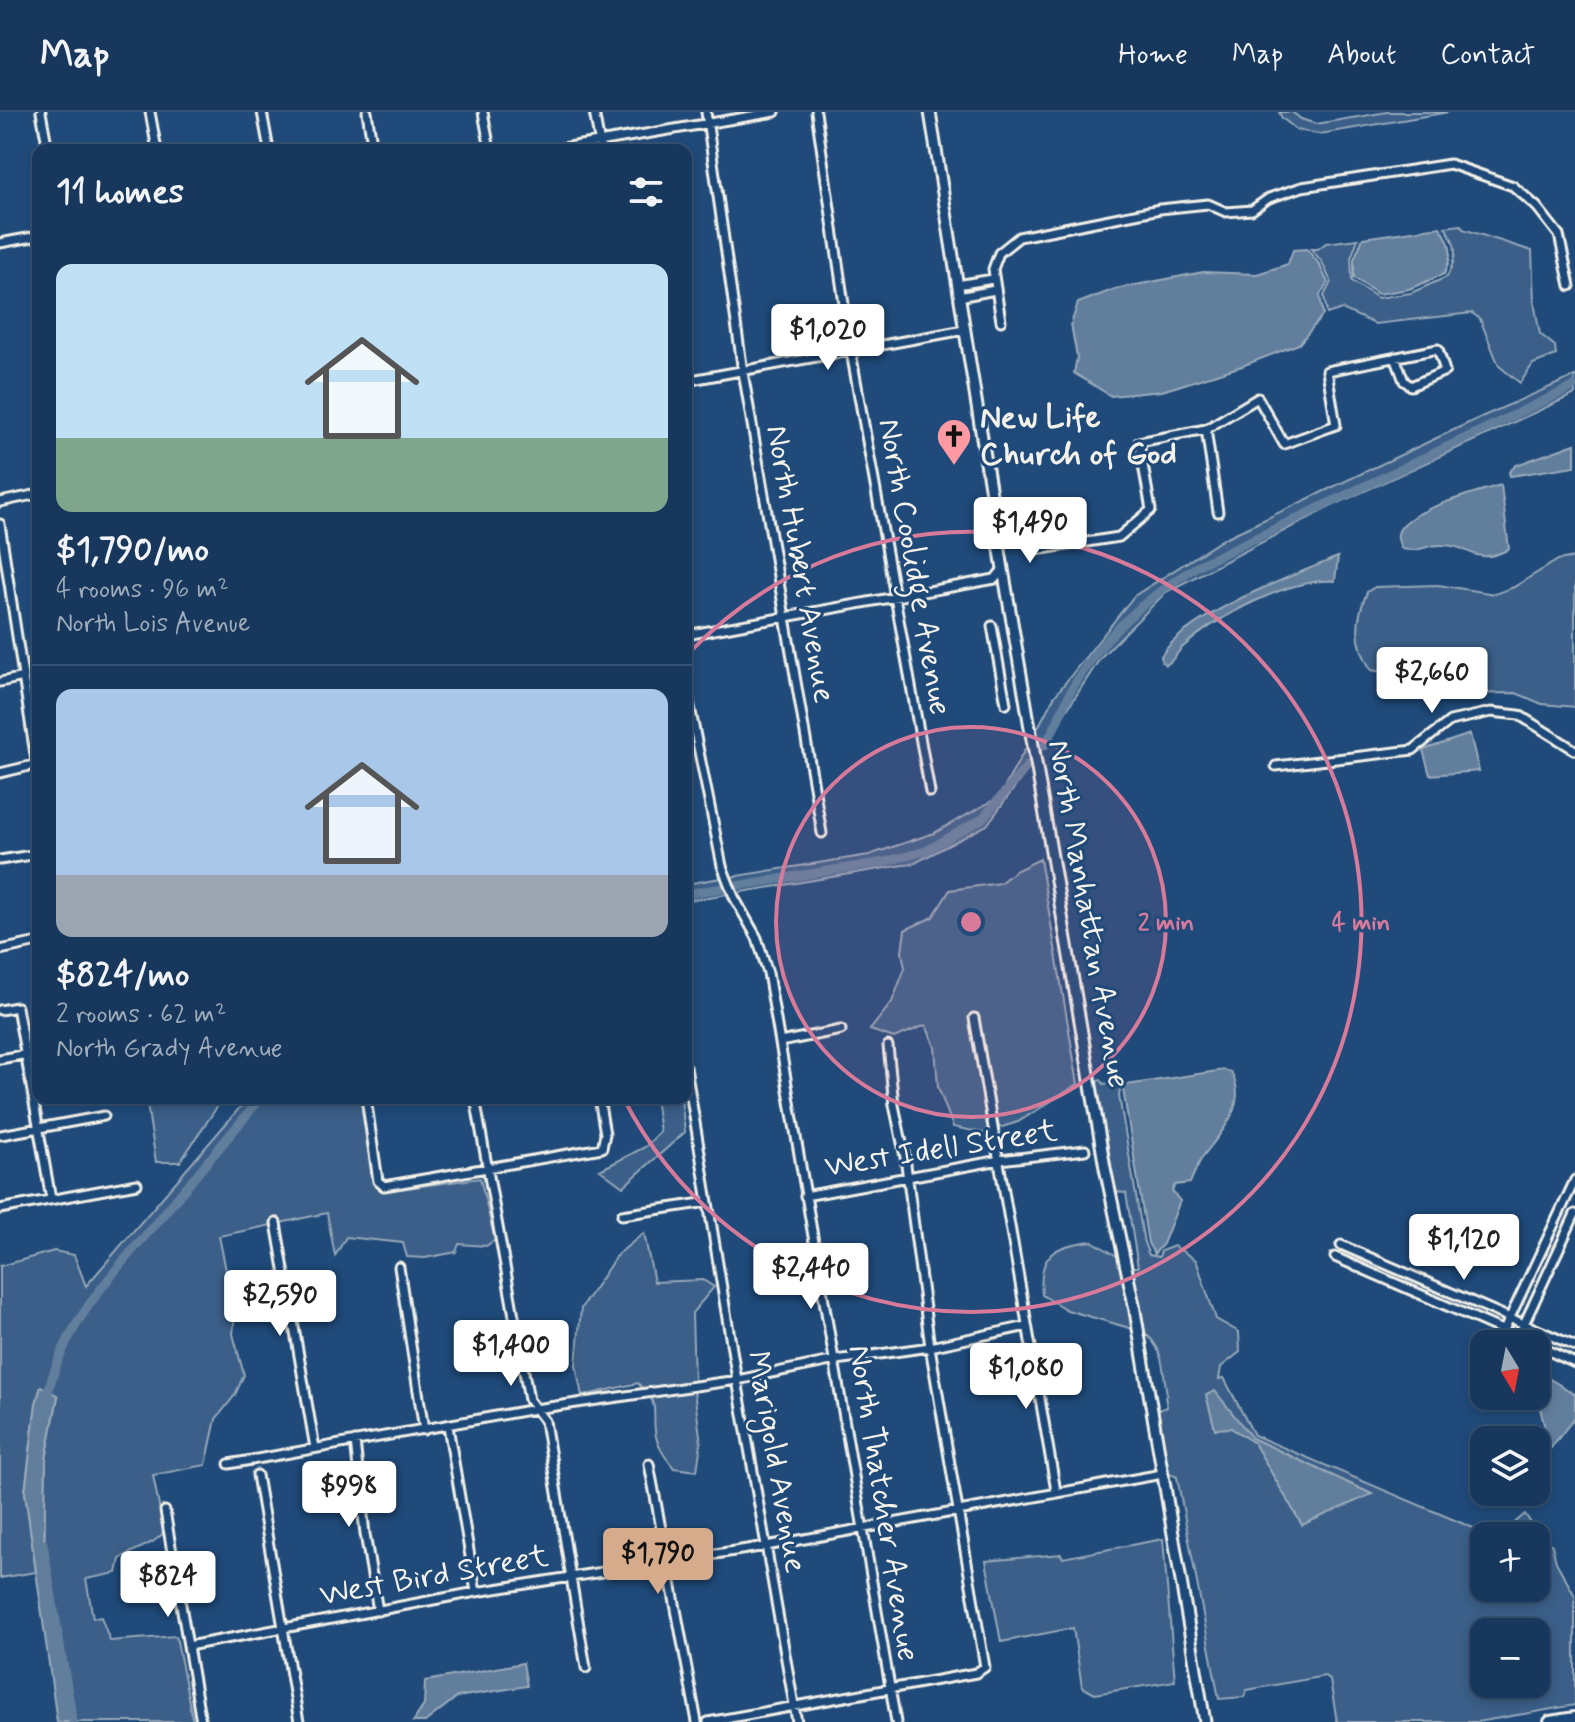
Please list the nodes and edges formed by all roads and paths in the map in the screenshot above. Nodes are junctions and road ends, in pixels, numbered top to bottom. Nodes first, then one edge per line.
1 (41, 112) edge
2 (150, 112) edge
3 (262, 112) edge
4 (367, 112) edge
5 (483, 112) edge
6 (594, 112) edge
7 (706, 112) edge
8 (775, 112) edge
9 (816, 112) edge
10 (930, 112) edge
11 (708, 123) junction
12 (47, 144) edge
13 (156, 144) edge
14 (268, 144) edge
15 (372, 144) edge
16 (489, 144) edge
17 (600, 144) edge
18 (609, 144) edge
19 (32, 237) edge
20 (0, 243) edge
21 (993, 279) junction
22 (957, 285) junction
23 (1570, 286) dead end
24 (995, 290) junction
25 (959, 297) junction
26 (1001, 321) dead end
27 (964, 330) junction
28 (851, 352) junction
29 (1395, 357) junction
30 (743, 372) junction
31 (692, 380) edge
32 (1206, 429) junction
33 (32, 495) edge
34 (0, 502) edge
35 (1218, 512) dead end
36 (0, 524) edge
37 (998, 529) junction
38 (1003, 569) junction
39 (4, 589) edge
40 (896, 596) junction
41 (784, 616) junction
42 (992, 626) dead end
43 (692, 634) edge
44 (1018, 662) junction
45 (999, 665) junction
46 (24, 677) junction
47 (0, 682) edge
48 (1006, 704) dead end
49 (692, 718) edge
50 (32, 731) edge
51 (1575, 750) edge
52 (32, 765) edge
53 (1276, 766) dead end
54 (0, 773) edge
55 (930, 792) dead end
56 (822, 833) dead end
57 (32, 855) edge
58 (0, 860) edge
59 (32, 943) edge
60 (0, 950) edge
61 (0, 1010) edge
62 (974, 1018) dead end
63 (841, 1030) dead end
64 (780, 1042) junction
65 (888, 1046) dead end
66 (32, 1053) edge
67 (25, 1054) junction
68 (0, 1059) edge
69 (32, 1093) edge
70 (34, 1104) edge
71 (367, 1104) edge
72 (476, 1104) edge
73 (600, 1104) edge
74 (692, 1104) edge
75 (104, 1116) dead end
76 (38, 1126) junction
77 (1, 1135) edge
78 (1085, 1150) dead end
79 (1000, 1160) junction
80 (487, 1170) junction
81 (906, 1179) junction
82 (1575, 1180) edge
83 (137, 1184) dead end
84 (805, 1196) junction
85 (51, 1199) junction
86 (708, 1202) junction
87 (0, 1209) edge
88 (1575, 1214) edge
89 (622, 1215) dead end
90 (276, 1223) dead end
91 (1341, 1245) dead end
92 (1335, 1257) dead end
93 (399, 1267) dead end
94 (1509, 1318) junction
95 (1523, 1324) junction
96 (1027, 1326) junction
97 (1504, 1330) joint
98 (1521, 1330) edge
99 (1575, 1346) edge
100 (930, 1347) junction
101 (1550, 1351) edge
102 (836, 1360) junction
103 (1575, 1363) edge
104 (737, 1380) junction
105 (535, 1409) junction
106 (448, 1426) junction
107 (424, 1430) junction
108 (355, 1441) junction
109 (315, 1448) junction
110 (229, 1464) dead end
111 (649, 1464) dead end
112 (1162, 1474) junction
113 (257, 1475) dead end
114 (1056, 1491) junction
115 (165, 1511) dead end
116 (957, 1511) junction
117 (862, 1528) junction
118 (766, 1546) junction
119 (667, 1561) junction
120 (569, 1576) junction
121 (476, 1592) junction
122 (378, 1611) junction
123 (283, 1628) junction
124 (188, 1646) junction
125 (586, 1668) dead end
126 (890, 1689) junction
127 (793, 1707) junction
128 (1575, 1718) edge
129 (201, 1722) edge
130 (299, 1722) edge
131 (697, 1722) edge
132 (708, 1722) edge
133 (797, 1722) edge
134 (896, 1722) edge
135 (1205, 1722) edge
136 (1550, 1722) edge

1 - 12 street
2 - 13 street
3 - 14 street
4 - 15 street
5 - 16 street
6 - 17 street
7 - 11 street, North Hubert Avenue
8 - 11 street
9 - 28 street, North Coolidge Avenue
10 - 22 street, North Manhattan Avenue
11 - 18 street
11 - 30 street, North Hubert Avenue
19 - 20 street
21 - 22 street
21 - 23 street
21 - 24 street
22 - 25 street, North Manhattan Avenue
24 - 25 street
24 - 26 street
25 - 27 street, North Manhattan Avenue
27 - 28 street
27 - 37 street, North Manhattan Avenue
28 - 30 street
28 - 40 street, North Coolidge Avenue
29 - 29 street
29 - 32 street
30 - 31 street
30 - 41 street, North Hubert Avenue
32 - 35 street
32 - 37 street
33 - 34 street
36 - 39 street
37 - 38 street, North Manhattan Avenue
38 - 40 street
38 - 44 street, North Manhattan Avenue
39 - 46 street
40 - 41 street
40 - 55 street, North Coolidge Avenue
41 - 43 street
41 - 56 street, North Hubert Avenue
42 - 45 street
44 - 45 street
44 - 112 street, North Manhattan Avenue
45 - 48 street
46 - 47 street
46 - 50 street
49 - 64 street, North Thatcher Avenue
51 - 53 street
52 - 54 street
57 - 58 street
59 - 60 street
61 - 67 street
62 - 79 street
63 - 64 street
64 - 84 street, North Thatcher Avenue
65 - 81 street
66 - 67 street
67 - 68 street
67 - 69 street
70 - 76 street
71 - 80 street
72 - 80 street
73 - 80 street
74 - 86 street, Marigold Avenue
75 - 76 street
76 - 77 street
76 - 85 street
78 - 79 street, West Idell Street
79 - 81 street, West Idell Street
79 - 96 street
80 - 105 street
81 - 84 street, West Idell Street
81 - 100 street
82 - 94 street
83 - 85 street
84 - 102 street, North Thatcher Avenue
85 - 87 street
86 - 89 street
86 - 104 street, Marigold Avenue
88 - 95 street
90 - 109 street
91 - 94 street
92 - 97 street
93 - 107 street
94 - 95 street
94 - 97 street
95 - 98 street
95 - 99 street
96 - 100 street
96 - 114 street
100 - 102 street
100 - 116 street
101 - 103 street
102 - 104 street
102 - 117 street, North Thatcher Avenue
104 - 105 street
104 - 118 street, Marigold Avenue
105 - 106 street
105 - 120 street
106 - 107 street
106 - 121 street
107 - 108 street
108 - 109 street
108 - 122 street
109 - 110 street
111 - 119 street
112 - 114 street, West Bird Street
112 - 135 street, North Manhattan Avenue
113 - 123 street
114 - 116 street, West Bird Street
115 - 124 street
116 - 117 street, West Bird Street
116 - 126 street
117 - 118 street, West Bird Street
117 - 126 street, North Thatcher Avenue
118 - 119 street, West Bird Street
118 - 127 street, Marigold Avenue
119 - 120 street, West Bird Street
119 - 131 street
120 - 121 street, West Bird Street
120 - 125 street
121 - 122 street, West Bird Street
122 - 123 street, West Bird Street
123 - 124 street, West Bird Street
123 - 130 street
124 - 129 street
126 - 127 street
126 - 134 street, North Thatcher Avenue
127 - 132 street
127 - 133 street, Marigold Avenue
128 - 136 main road

